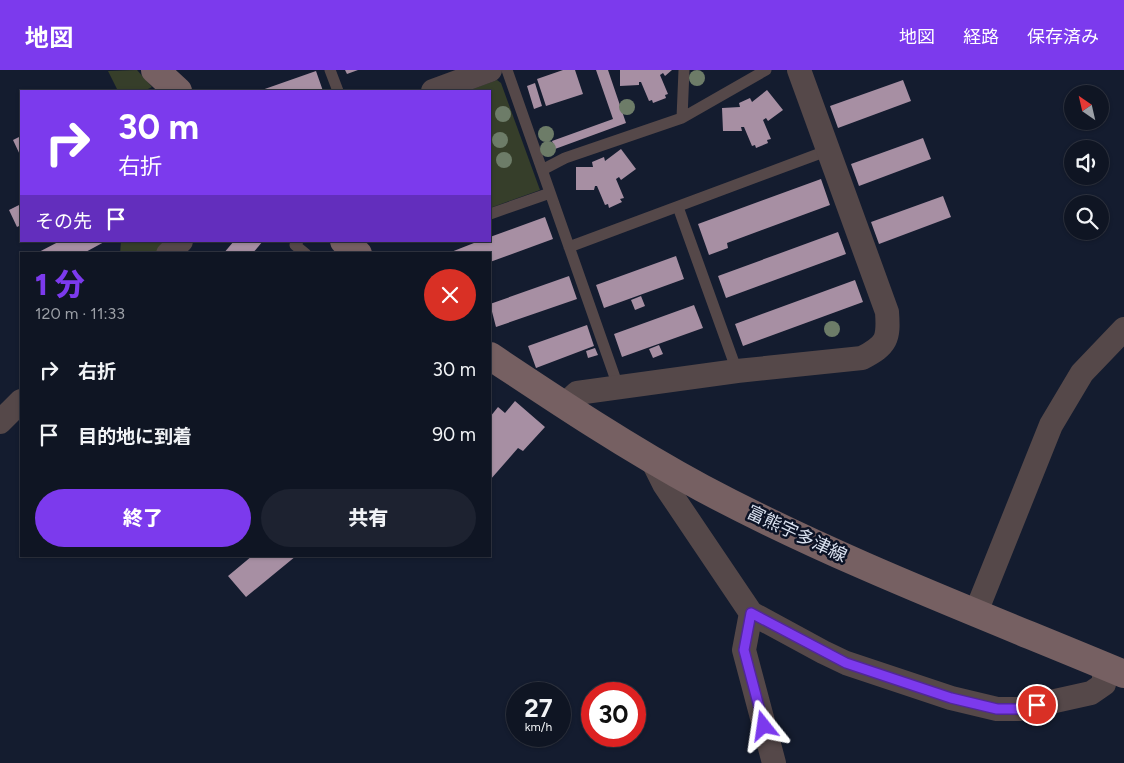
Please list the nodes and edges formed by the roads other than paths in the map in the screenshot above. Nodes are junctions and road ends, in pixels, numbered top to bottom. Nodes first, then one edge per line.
1 (155, 70) edge
2 (330, 70) edge
3 (507, 70) edge
4 (684, 70) edge
5 (766, 70) edge
6 (800, 70) edge
7 (479, 72) edge
8 (177, 90) edge
9 (338, 90) edge
10 (435, 90) edge
11 (682, 118) junction
12 (829, 150) junction
13 (542, 170) junction
14 (550, 193) junction
15 (678, 207) junction
16 (491, 214) edge
17 (181, 242) edge
18 (297, 242) edge
19 (345, 242) edge
20 (569, 247) junction
21 (170, 252) edge
22 (304, 252) edge
23 (356, 252) edge
24 (1124, 329) edge
25 (491, 357) edge
26 (737, 371) junction
27 (618, 386) junction
28 (20, 402) edge
29 (564, 405) junction
30 (0, 422) edge
31 (652, 460) junction
32 (976, 612) junction
33 (751, 613) junction
34 (1114, 670) edge
35 (774, 763) edge

1 - 8 main road
2 - 9 lane
3 - 13 lane
4 - 11 lane
5 - 11 lane
6 - 12 street
7 - 10 street
11 - 13 lane
12 - 15 lane
12 - 26 street
13 - 14 lane
14 - 16 lane
14 - 20 lane
15 - 20 lane
15 - 26 lane
17 - 21 street
18 - 22 lane
19 - 23 main road
20 - 27 lane
24 - 32 street
25 - 29 main road, 富熊宇多津線
26 - 27 street
27 - 29 street
28 - 30 street
29 - 31 main road, 富熊宇多津線
31 - 32 main road, 富熊宇多津線
31 - 33 street
32 - 34 main road, 富熊宇多津線
33 - 34 street
33 - 35 street

